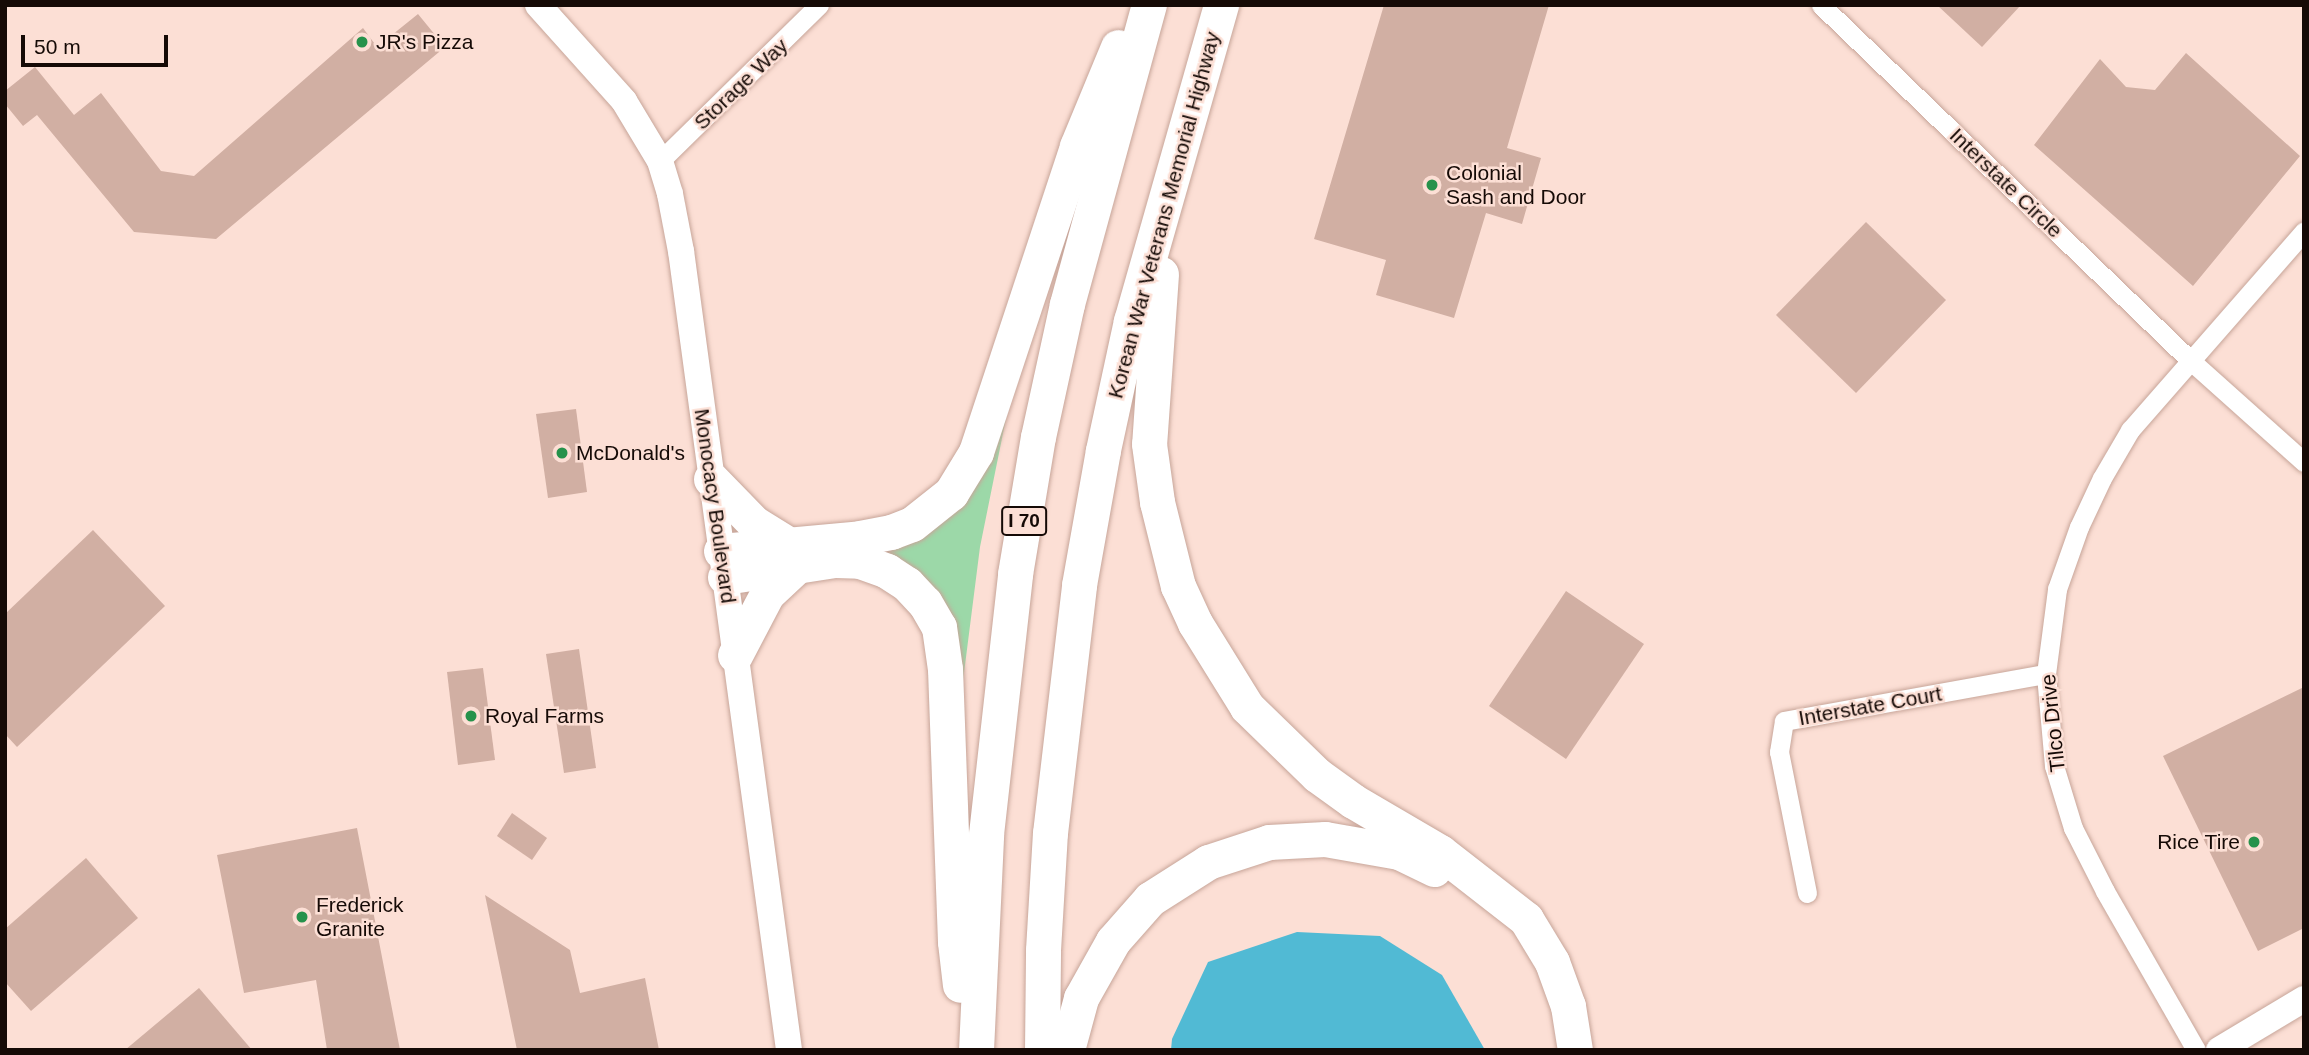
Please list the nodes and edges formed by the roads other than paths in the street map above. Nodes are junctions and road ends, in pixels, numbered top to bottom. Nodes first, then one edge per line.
1 (538, 5) edge
2 (819, 5) edge
3 (1136, 5) edge
4 (1149, 5) edge
5 (1221, 5) edge
6 (1821, 5) edge
7 (660, 161) junction
8 (1170, 180) junction
9 (2304, 232) edge
10 (2191, 360) junction
11 (2304, 462) edge
12 (711, 480) junction
13 (792, 555) junction
14 (723, 564) junction
15 (735, 655) junction
16 (2046, 674) junction
17 (1807, 893) dead end
18 (2304, 999) edge
19 (789, 1050) edge
20 (967, 1050) edge
21 (976, 1050) edge
22 (1042, 1050) edge
23 (1067, 1050) edge
24 (1553, 1050) edge
25 (1575, 1050) edge
26 (2196, 1050) edge
27 (2219, 1050) edge

1 - 7 main road, Monocacy Boulevard
2 - 7 street, Storage Way
3 - 13 highway
4 - 21 highway, I 70
5 - 8 highway, Korean War Veterans Memorial Highway
6 - 10 street, Interstate Circle
7 - 12 main road, Monocacy Boulevard
8 - 22 highway, Korean War Veterans Memorial Highway
8 - 25 highway
9 - 10 street, Tilco Drive
10 - 11 street
10 - 16 street, Tilco Drive
12 - 13 highway
12 - 14 main road, Monocacy Boulevard
13 - 14 highway
13 - 15 highway
13 - 20 highway
14 - 15 main road, Monocacy Boulevard
15 - 19 main road, Monocacy Boulevard
16 - 17 street, Interstate Court
16 - 26 street, Tilco Drive
18 - 27 main road
23 - 24 highway

